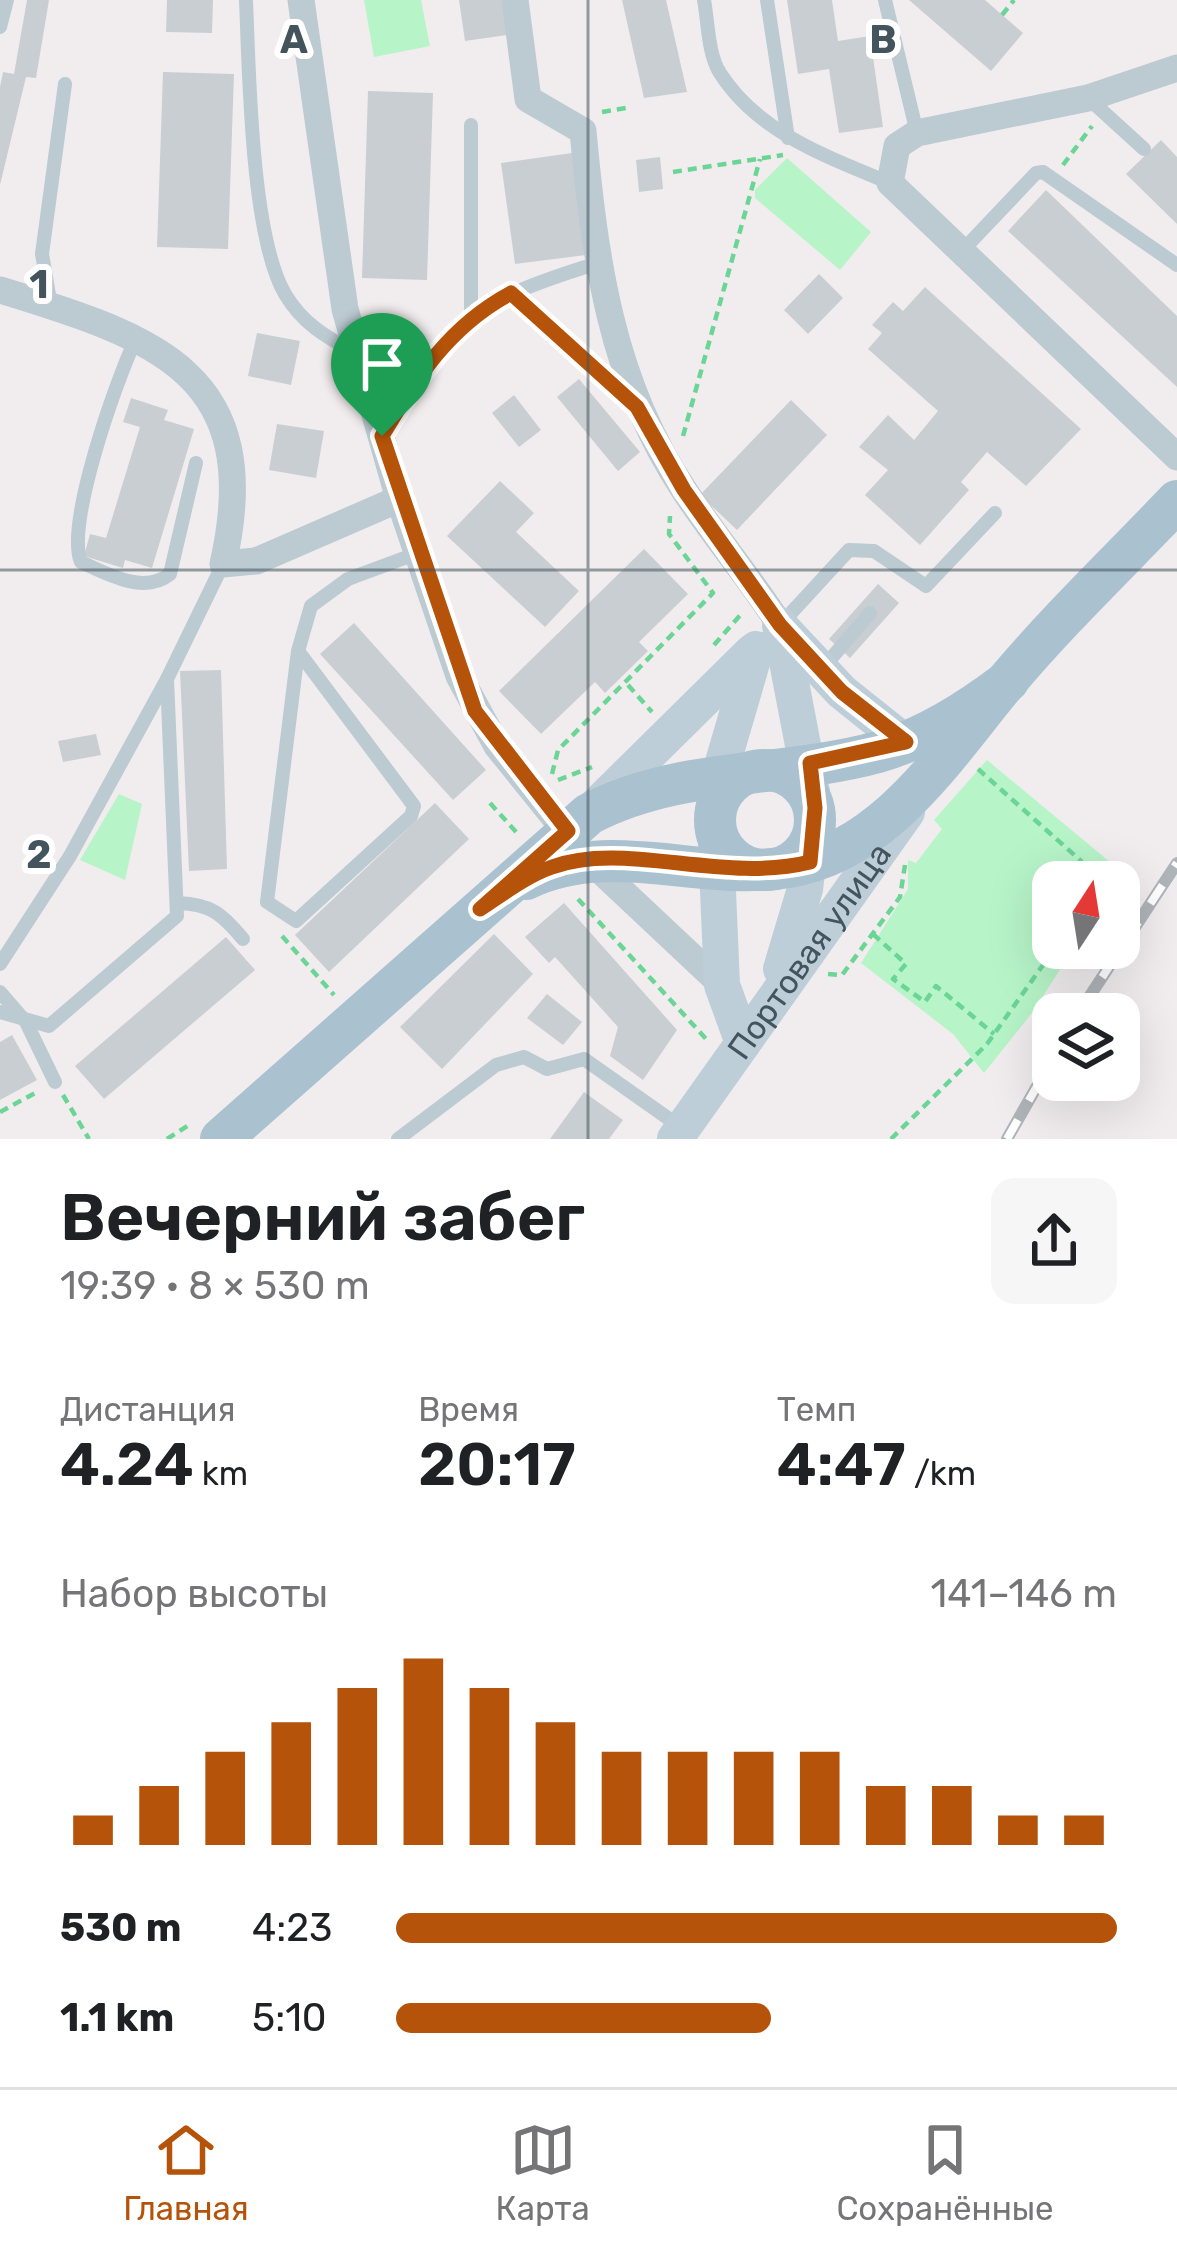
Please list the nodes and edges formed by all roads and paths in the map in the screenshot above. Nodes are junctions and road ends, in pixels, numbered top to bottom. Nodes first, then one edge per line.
1 (7, 0) edge
2 (246, 0) edge
3 (301, 0) edge
4 (515, 0) edge
5 (704, 0) edge
6 (767, 0) edge
7 (885, 0) edge
8 (1014, 0) edge
9 (1002, 15) dead end
10 (0, 27) edge
11 (1177, 68) edge
12 (65, 84) dead end
13 (1095, 105) junction
14 (472, 125) dead end
15 (917, 133) junction
16 (788, 138) junction
17 (1144, 149) dead end
18 (812, 150) junction
19 (760, 159) junction
20 (674, 172) dead end
21 (1053, 176) junction
22 (890, 183) junction
23 (962, 251) junction
24 (595, 264) junction
25 (1177, 265) edge
26 (0, 290) edge
27 (511, 293) junction
28 (51, 306) junction
29 (471, 314) junction
30 (134, 343) junction
31 (358, 354) junction
32 (637, 407) junction
33 (382, 436) junction
34 (1177, 457) edge
35 (196, 463) dead end
36 (678, 480) junction
37 (399, 499) junction
38 (1177, 501) edge
39 (995, 513) dead end
40 (418, 553) junction
41 (223, 564) junction
42 (746, 607) dead end
43 (871, 613) dead end
44 (768, 637) junction
45 (711, 648) dead end
46 (298, 651) junction
47 (822, 670) junction
48 (166, 680) junction
49 (1007, 681) junction
50 (626, 683) junction
51 (638, 725) dead end
52 (906, 742) junction
53 (810, 763) junction
54 (961, 764) junction
55 (595, 766) dead end
56 (765, 770) junction
57 (718, 776) junction
58 (715, 820) junction
59 (815, 820) junction
60 (582, 835) junction
61 (1081, 861) edge
62 (810, 862) junction
63 (765, 869) junction
64 (718, 871) junction
65 (178, 903) junction
66 (271, 923) dead end
67 (873, 934) dead end
68 (243, 939) dead end
69 (0, 964) edge
70 (1040, 969) edge
71 (722, 985) junction
72 (0, 992) edge
73 (338, 999) dead end
74 (772, 1001) junction
75 (0, 1012) edge
76 (26, 1022) junction
77 (994, 1034) junction
78 (743, 1043) junction
79 (55, 1082) junction
80 (0, 1112) edge
81 (679, 1133) edge
82 (89, 1139) edge
83 (221, 1139) edge
84 (398, 1139) edge
85 (891, 1139) edge

1 - 10 lane
2 - 31 lane
3 - 31 street
4 - 24 street
5 - 16 lane
6 - 16 lane
7 - 15 lane
8 - 9 path
11 - 13 street
12 - 28 lane
13 - 15 street
13 - 17 lane
13 - 21 path
14 - 29 lane
15 - 22 street
16 - 18 lane
18 - 19 path
18 - 22 lane
19 - 20 path
19 - 36 path
21 - 23 lane
21 - 25 lane
22 - 23 street
23 - 34 street
24 - 27 lane
24 - 32 street
26 - 28 street
27 - 29 lane
27 - 32 lane
28 - 30 street
29 - 33 lane
30 - 35 lane
30 - 41 street
31 - 33 street
32 - 36 street
33 - 37 street
36 - 44 street
36 - 50 path
37 - 40 street
37 - 41 street
38 - 49 main road
39 - 44 lane
40 - 46 lane
40 - 60 street
41 - 48 lane
42 - 45 path
43 - 47 lane
44 - 47 street
44 - 53 street
44 - 57 street
44 - 60 street
46 - 46 lane
47 - 52 street
48 - 65 lane
48 - 69 lane
49 - 52 main road
49 - 54 main road
50 - 51 path
50 - 55 path
52 - 53 main road
53 - 56 main road
53 - 59 street
54 - 61 path
54 - 62 main road
54 - 74 street, Портовая улица
56 - 57 main road
56 - 58 main road
56 - 59 main road
57 - 58 street
57 - 60 main road
58 - 63 main road
58 - 64 street
59 - 62 street
59 - 63 main road
60 - 64 main road
60 - 71 street
60 - 83 main road
62 - 63 main road
62 - 74 street
63 - 64 main road
64 - 71 street
65 - 68 lane
65 - 76 lane
66 - 73 path
67 - 77 path
70 - 77 path
71 - 78 street
72 - 76 lane
74 - 78 street, Портовая улица
75 - 76 lane
76 - 79 lane
77 - 85 path
78 - 81 street, Портовая улица
79 - 80 path
79 - 82 path
81 - 84 lane

